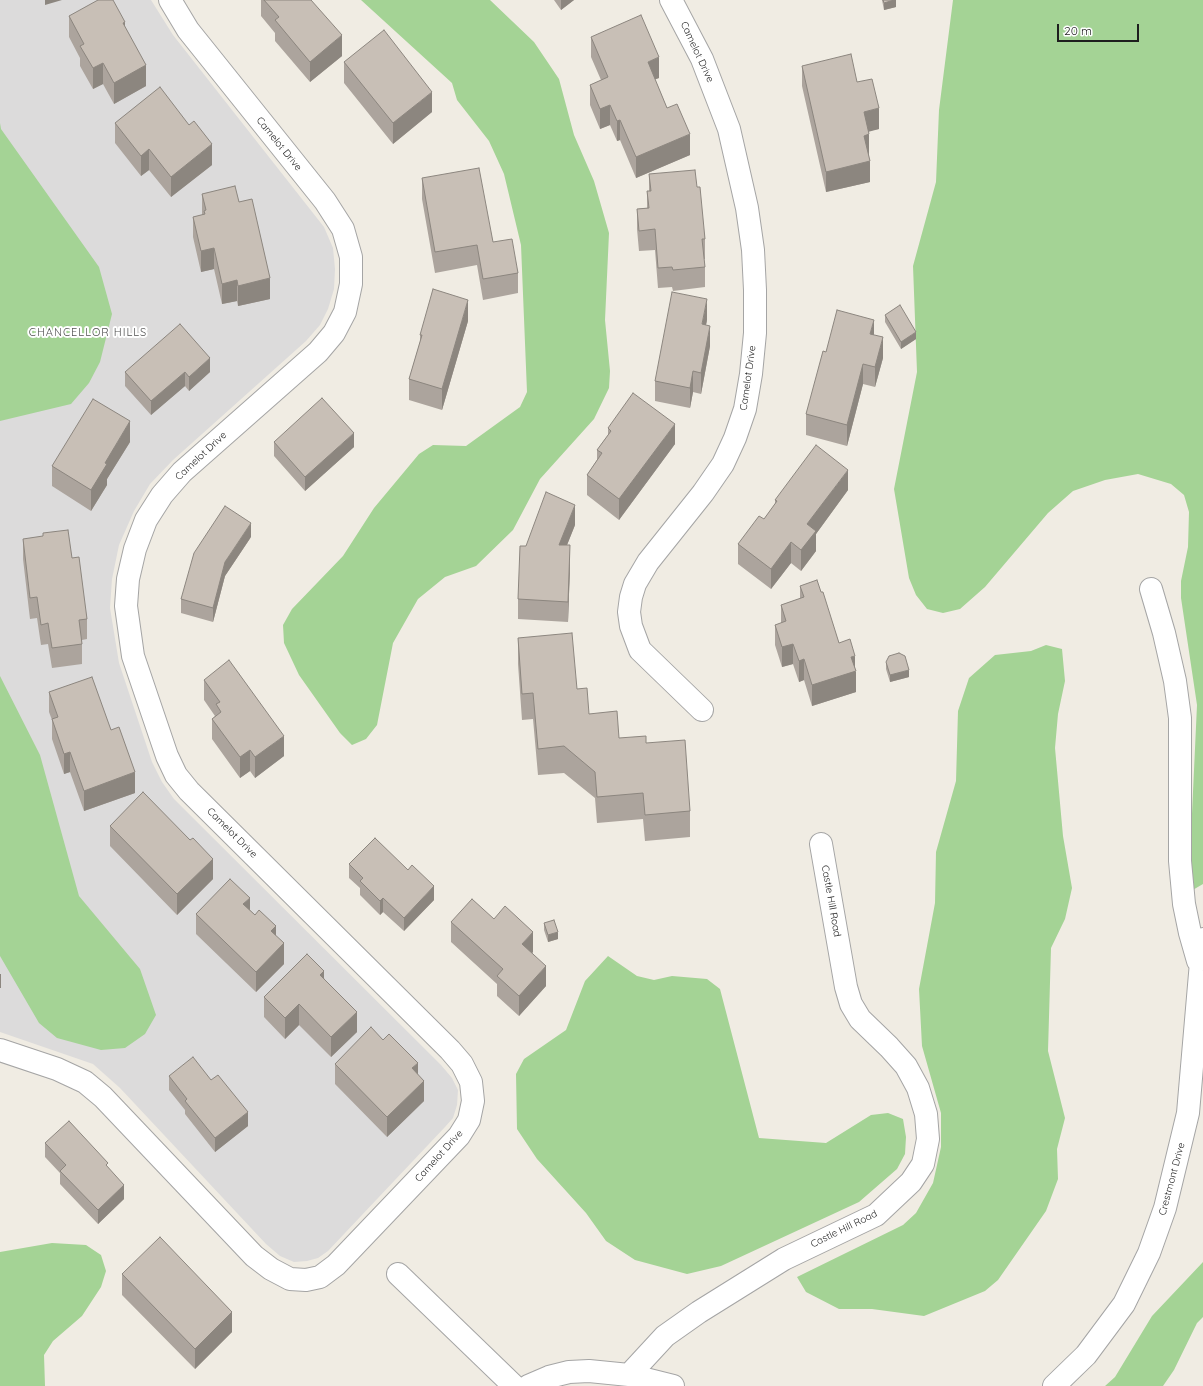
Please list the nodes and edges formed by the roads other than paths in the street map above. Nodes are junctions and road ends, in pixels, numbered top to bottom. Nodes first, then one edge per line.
1 (170, 0) edge
2 (671, 0) edge
3 (1151, 589) dead end
4 (702, 710) dead end
5 (821, 844) dead end
6 (1203, 939) edge
7 (1200, 966) junction
8 (0, 1050) edge
9 (398, 1274) dead end
10 (630, 1375) junction
11 (514, 1386) edge
12 (528, 1386) edge
13 (673, 1386) edge
14 (1054, 1386) edge

1 - 8 street, Camelot Drive
2 - 4 street, Camelot Drive
3 - 7 street
5 - 10 street, Castle Hill Road
6 - 7 street, Crestmont Drive
7 - 14 street, Crestmont Drive
9 - 11 street
10 - 12 street
10 - 13 street

